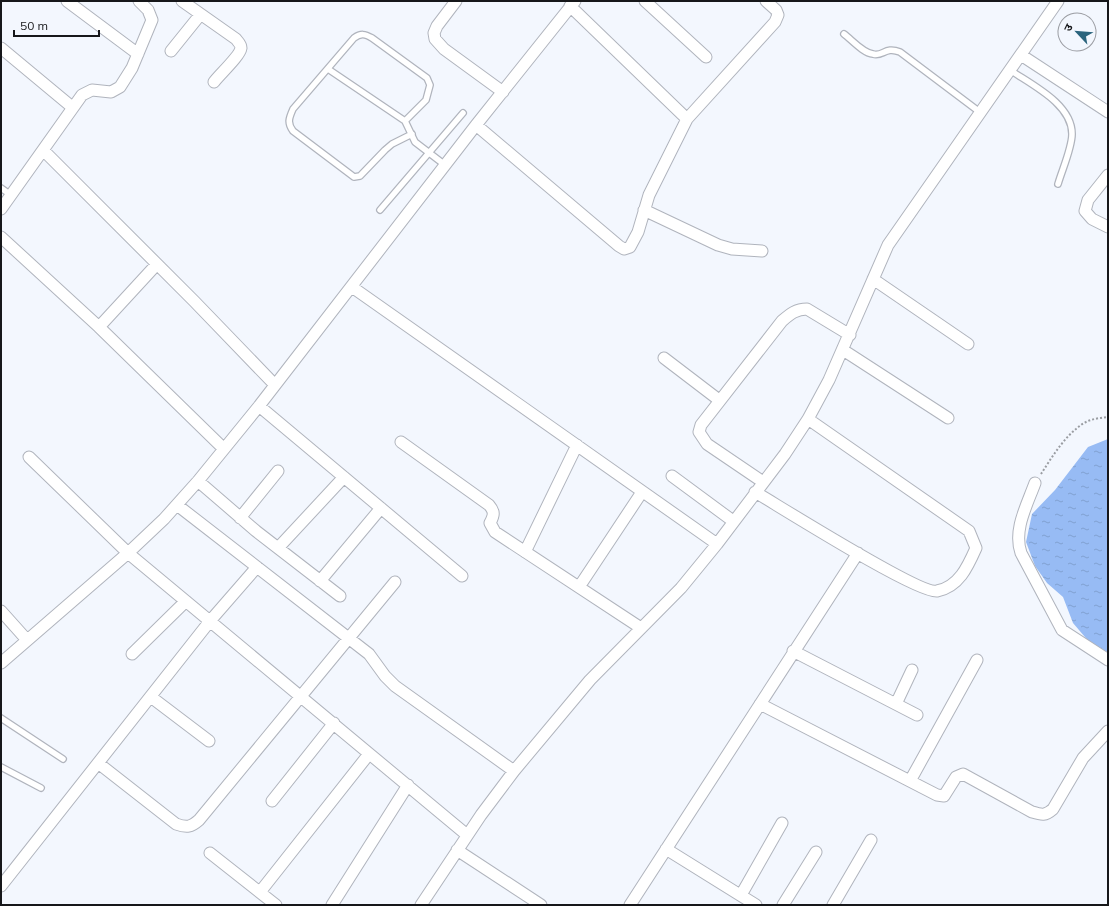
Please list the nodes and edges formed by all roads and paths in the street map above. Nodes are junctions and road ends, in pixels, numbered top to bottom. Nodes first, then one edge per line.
1 (67, 1) edge
2 (139, 1) edge
3 (182, 1) edge
4 (456, 1) edge
5 (645, 1) edge
6 (766, 1) edge
7 (1058, 1) edge
8 (573, 4) edge
9 (200, 15) junction
10 (844, 34) dead end
11 (1, 48) edge
12 (171, 51) dead end
13 (138, 54) junction
14 (1021, 55) junction
15 (706, 57) dead end
16 (328, 68) junction
17 (1010, 70) junction
18 (214, 82) dead end
19 (503, 92) junction
20 (72, 107) junction
21 (981, 112) junction
22 (1108, 112) edge
23 (463, 113) dead end
24 (687, 119) junction
25 (405, 121) junction
26 (476, 125) junction
27 (412, 134) junction
28 (44, 151) junction
29 (429, 152) junction
30 (445, 165) junction
31 (1108, 174) edge
32 (1058, 184) dead end
33 (1, 188) edge
34 (11, 195) junction
35 (1, 209) edge
36 (380, 210) dead end
37 (644, 210) junction
38 (1108, 227) edge
39 (1, 237) edge
40 (762, 251) dead end
41 (157, 264) junction
42 (873, 279) junction
43 (352, 287) junction
44 (99, 327) junction
45 (850, 335) junction
46 (968, 344) dead end
47 (843, 350) junction
48 (664, 358) dead end
49 (275, 385) junction
50 (719, 400) junction
51 (259, 406) junction
52 (1108, 417) edge
53 (948, 418) dead end
54 (808, 419) junction
55 (401, 442) dead end
56 (577, 445) junction
57 (224, 449) junction
58 (29, 457) dead end
59 (278, 471) dead end
60 (672, 476) dead end
61 (344, 477) junction
62 (198, 481) junction
63 (763, 482) junction
64 (1035, 483) joint
65 (642, 492) junction
66 (755, 492) junction
67 (177, 505) junction
68 (381, 508) junction
69 (240, 518) junction
70 (734, 521) junction
71 (717, 544) junction
72 (278, 548) junction
73 (525, 552) junction
74 (128, 553) junction
75 (858, 553) junction
76 (257, 567) junction
77 (462, 576) dead end
78 (320, 581) junction
79 (395, 582) dead end
80 (579, 587) junction
81 (340, 596) dead end
82 (186, 601) junction
83 (1, 611) edge
84 (210, 621) junction
85 (641, 628) junction
86 (348, 639) junction
87 (27, 640) junction
88 (793, 651) junction
89 (132, 654) dead end
90 (977, 660) dead end
91 (1108, 660) edge
92 (1, 663) edge
93 (912, 670) dead end
94 (300, 696) junction
95 (151, 697) junction
96 (760, 704) junction
97 (896, 704) junction
98 (918, 715) dead end
99 (1, 718) edge
100 (334, 723) junction
101 (1108, 731) edge
102 (209, 741) dead end
103 (370, 754) junction
104 (63, 759) dead end
105 (98, 764) junction
106 (1, 767) edge
107 (514, 771) junction
108 (910, 781) junction
109 (408, 785) junction
110 (41, 788) dead end
111 (272, 801) dead end
112 (782, 823) dead end
113 (467, 835) junction
114 (871, 840) dead end
115 (666, 849) junction
116 (457, 850) junction
117 (816, 852) dead end
118 (210, 853) dead end
119 (1, 886) edge
120 (260, 892) junction
121 (741, 895) junction
122 (276, 905) edge
123 (332, 905) edge
124 (421, 905) edge
125 (541, 905) edge
126 (630, 905) edge
127 (756, 905) edge
128 (783, 905) edge
129 (833, 905) edge

1 - 13 street
2 - 13 street
3 - 9 street
4 - 19 street
5 - 15 street
6 - 24 street
7 - 14 street
8 - 19 street
8 - 24 street
9 - 12 street
9 - 18 street
10 - 21 lane
11 - 20 street
13 - 20 street
14 - 17 street
14 - 22 street
16 - 25 lane
16 - 25 lane
16 - 27 lane
17 - 21 street
17 - 32 lane
19 - 26 street
20 - 28 street
21 - 42 street
23 - 29 lane
24 - 37 street
25 - 27 lane
26 - 30 street
26 - 37 street
27 - 29 lane
28 - 34 street
28 - 41 street
29 - 30 lane
29 - 36 lane
30 - 43 street
31 - 38 street
33 - 34 lane
34 - 35 street
37 - 40 street
39 - 44 street
41 - 44 street
41 - 49 street
42 - 45 street
42 - 46 street
43 - 49 street
43 - 56 street
44 - 57 street
45 - 47 street
45 - 50 street
47 - 53 street
47 - 54 street
48 - 50 street
49 - 51 street
50 - 63 street
51 - 57 street
51 - 61 street
52 - 64 path
54 - 63 street
54 - 75 street
55 - 73 street
56 - 65 street
56 - 73 street
57 - 62 street
58 - 74 street
59 - 69 street
60 - 70 street
61 - 68 street
61 - 72 street
62 - 67 street
62 - 69 street
63 - 66 street
64 - 91 street
65 - 71 street
65 - 80 street
66 - 70 street
66 - 75 street
67 - 74 street
67 - 76 street
68 - 77 street
68 - 78 street
69 - 72 street
70 - 71 street
71 - 85 street
72 - 78 street
73 - 80 street
74 - 82 street
74 - 87 street
75 - 88 street
76 - 84 street
76 - 86 street
78 - 81 street
79 - 86 street
80 - 85 street
82 - 84 street
82 - 89 street
83 - 87 street
84 - 94 street
84 - 95 street
85 - 107 street
86 - 94 street
86 - 107 street
87 - 92 street
88 - 96 street
88 - 97 street
90 - 108 street
93 - 97 street
94 - 100 street
94 - 105 street
95 - 102 street
95 - 105 street
96 - 108 street
96 - 115 street
97 - 98 street
99 - 104 lane
100 - 103 street
100 - 111 street
101 - 108 street
103 - 109 street
103 - 120 street
105 - 119 street
106 - 110 lane
107 - 113 street
109 - 113 street
109 - 123 street
112 - 121 street
113 - 116 street
114 - 129 street
115 - 121 street
115 - 126 street
116 - 124 street
116 - 125 street
117 - 128 street
118 - 120 street
120 - 122 street
121 - 127 street

